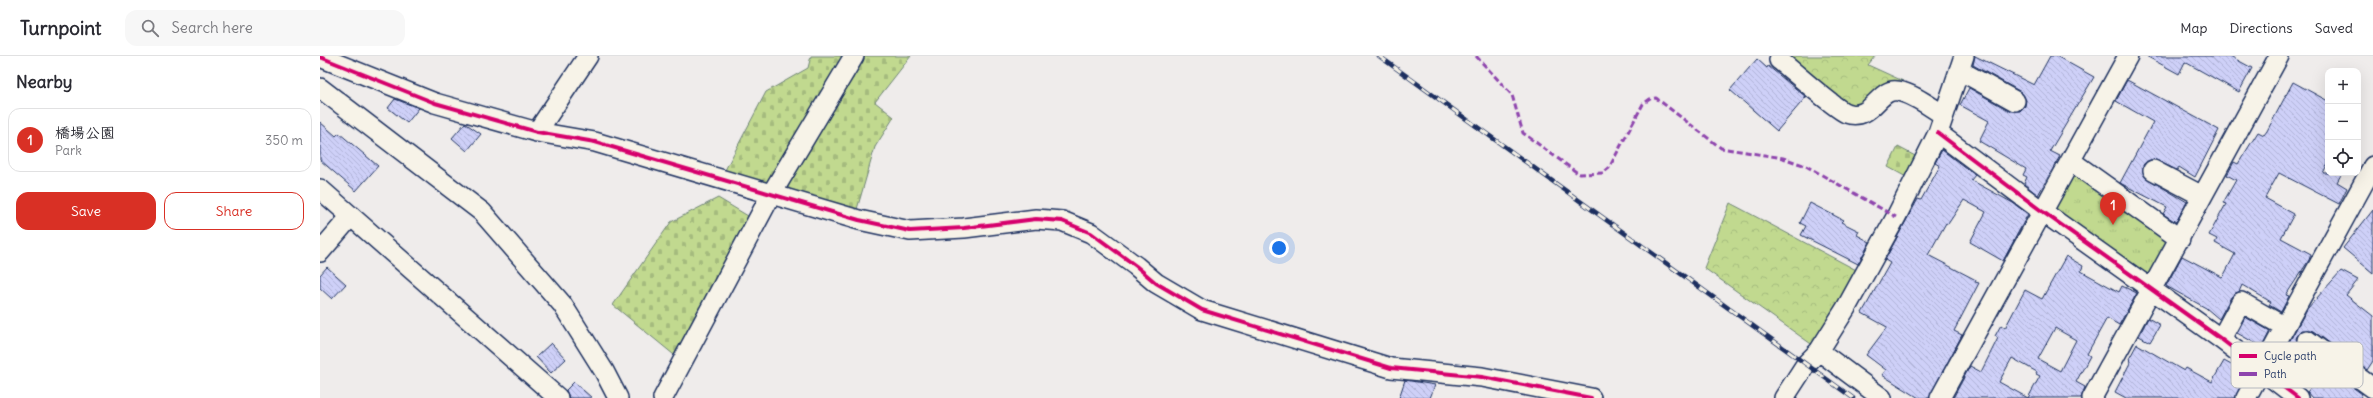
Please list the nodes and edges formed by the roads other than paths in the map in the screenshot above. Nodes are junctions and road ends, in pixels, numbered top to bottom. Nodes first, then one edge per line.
1 (588, 56) edge
2 (854, 56) edge
3 (2128, 56) edge
4 (2279, 56) edge
5 (320, 57) edge
6 (1779, 60) dead end
7 (1961, 63) edge
8 (320, 88) edge
9 (2015, 101) dead end
10 (1944, 115) junction
11 (537, 132) junction
12 (1938, 133) junction
13 (2071, 161) junction
14 (2373, 166) edge
15 (2153, 170) dead end
16 (320, 189) edge
17 (772, 193) junction
18 (2202, 196) junction
19 (2043, 212) junction
20 (351, 216) junction
21 (2180, 239) junction
22 (320, 252) edge
23 (2151, 289) junction
24 (2285, 327) junction
25 (2221, 339) junction
26 (2307, 340) dead end
27 (2276, 342) edge
28 (2310, 342) edge
29 (2231, 346) edge
30 (1819, 351) junction
31 (2363, 381) edge
32 (2251, 388) edge
33 (2285, 388) edge
34 (2373, 388) edge
35 (2373, 393) edge
36 (558, 398) edge
37 (618, 398) edge
38 (663, 398) edge
39 (1591, 398) edge
40 (1784, 398) edge
41 (1882, 398) edge
42 (1940, 398) edge
43 (2092, 398) edge
44 (2246, 398) edge
45 (2298, 398) edge
46 (2371, 398) edge

1 - 11 street
2 - 17 street
3 - 13 street
4 - 18 street
5 - 11 street
6 - 10 street
7 - 9 street
7 - 10 street
8 - 37 street
10 - 12 street
11 - 17 street
12 - 19 street
12 - 30 street
13 - 19 street
13 - 21 street
14 - 24 street
15 - 18 street
16 - 20 street
17 - 38 street
17 - 39 street
18 - 21 street
19 - 23 street
19 - 42 street
20 - 22 street
20 - 36 street
21 - 23 street
23 - 25 street
23 - 43 street
24 - 25 street
24 - 27 street
25 - 29 street
26 - 28 street
30 - 40 street
30 - 41 street
31 - 34 street
32 - 44 street
33 - 45 street
35 - 46 street

